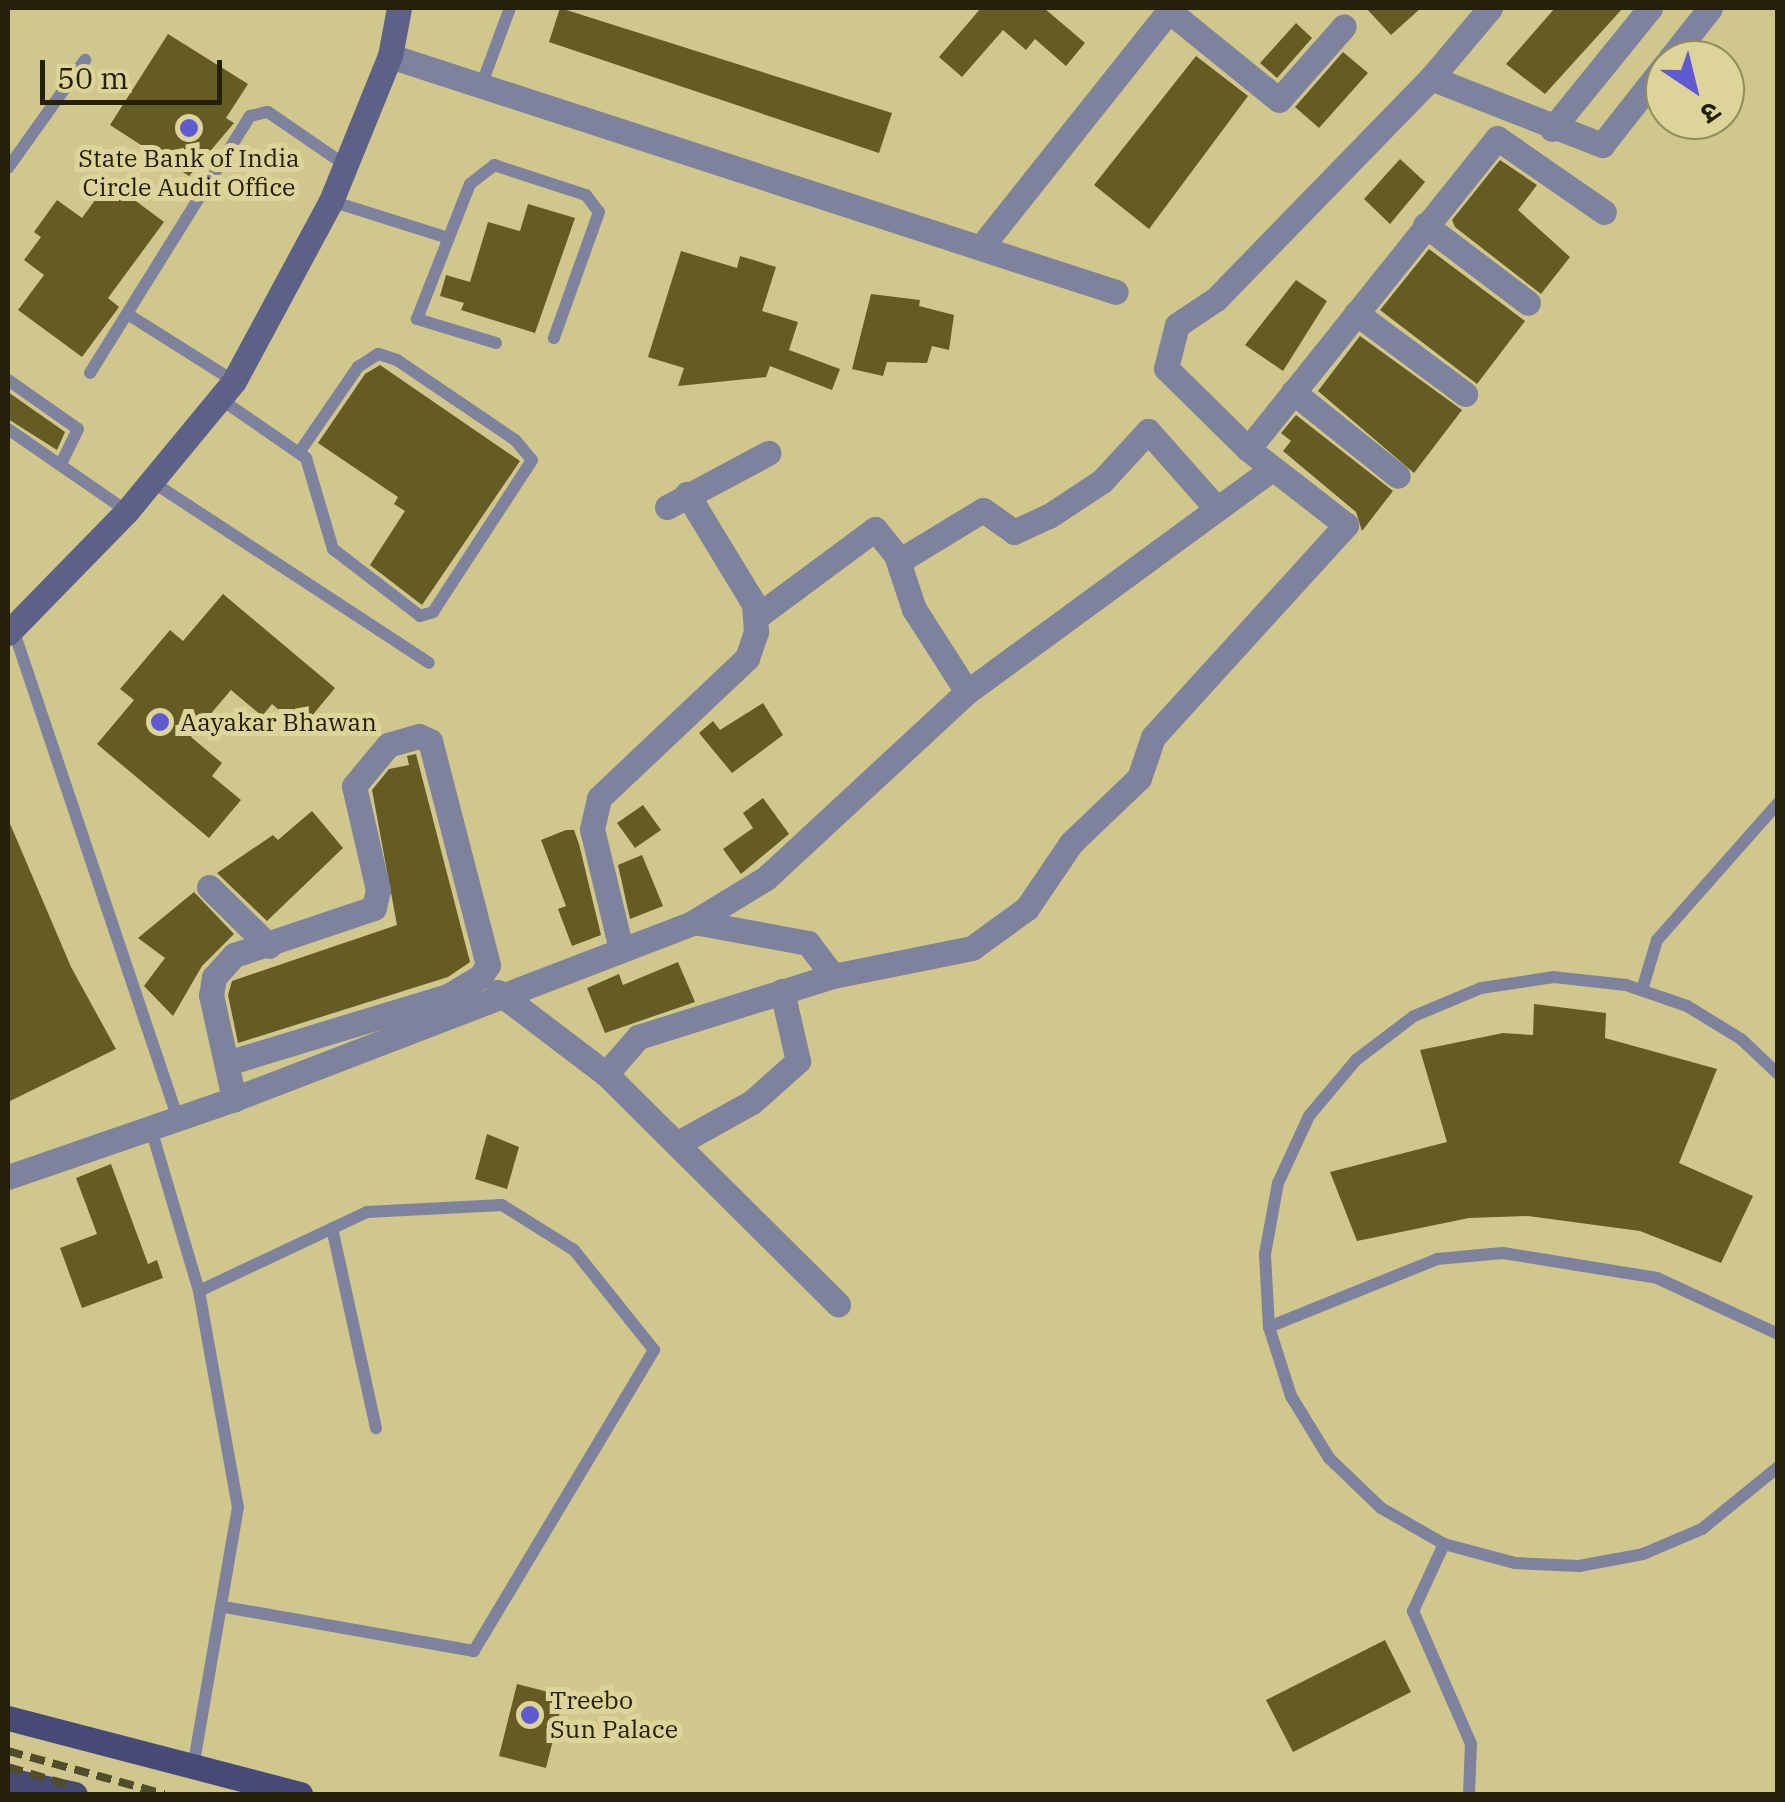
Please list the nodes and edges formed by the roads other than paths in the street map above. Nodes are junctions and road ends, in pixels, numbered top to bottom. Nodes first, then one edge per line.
1 (399, 8) edge
2 (510, 8) edge
3 (1490, 8) edge
4 (1650, 8) edge
5 (1710, 8) edge
6 (1170, 9) edge
7 (1344, 26) dead end
8 (1685, 40) edge
9 (390, 56) junction
10 (85, 60) dead end
11 (1431, 78) junction
12 (481, 86) junction
13 (1645, 91) edge
14 (1552, 129) junction
15 (344, 165) junction
16 (8, 168) edge
17 (331, 201) junction
18 (1604, 212) dead end
19 (1425, 226) junction
20 (448, 238) junction
21 (980, 247) junction
22 (1116, 292) dead end
23 (1528, 303) dead end
24 (1356, 313) junction
25 (129, 315) junction
26 (554, 338) dead end
27 (496, 344) dead end
28 (90, 373) dead end
29 (8, 380) edge
30 (226, 389) junction
31 (1294, 392) junction
32 (1465, 394) dead end
33 (8, 429) edge
34 (1248, 448) junction
35 (299, 453) junction
36 (768, 453) dead end
37 (61, 464) junction
38 (1272, 468) junction
39 (1398, 476) dead end
40 (151, 482) junction
41 (1217, 509) junction
42 (127, 511) junction
43 (900, 561) junction
44 (755, 618) junction
45 (10, 631) edge
46 (429, 663) dead end
47 (968, 692) junction
48 (1778, 803) edge
49 (209, 887) dead end
50 (694, 922) junction
51 (269, 946) junction
52 (621, 949) junction
53 (833, 976) junction
54 (1642, 990) junction
55 (498, 992) junction
56 (782, 992) junction
57 (227, 1063) junction
58 (606, 1074) junction
59 (1778, 1074) edge
60 (234, 1100) junction
61 (178, 1119) junction
62 (152, 1129) junction
63 (680, 1142) junction
64 (8, 1177) edge
65 (332, 1228) junction
66 (199, 1291) junction
67 (838, 1304) dead end
68 (1269, 1326) junction
69 (1778, 1334) edge
70 (376, 1428) dead end
71 (1778, 1467) edge
72 (1444, 1544) junction
73 (225, 1607) junction
74 (8, 1718) edge
75 (193, 1767) junction
76 (8, 1780) edge
77 (75, 1794) edge
78 (300, 1794) edge
79 (1469, 1794) edge

1 - 9 street
2 - 12 lane
3 - 11 street
4 - 14 street
5 - 8 street
6 - 7 street
6 - 21 street
9 - 12 street
9 - 15 street
10 - 16 lane
11 - 14 street
11 - 34 street
12 - 21 street
13 - 14 street
15 - 17 street
15 - 25 lane
17 - 20 lane
17 - 30 street
18 - 19 street
19 - 23 street
19 - 24 street
20 - 26 lane
20 - 27 lane
21 - 22 street
24 - 31 street
24 - 32 street
25 - 28 lane
25 - 30 lane
29 - 37 lane
30 - 35 lane
30 - 40 street
31 - 34 street
31 - 39 street
33 - 37 lane
34 - 38 street
35 - 35 lane
36 - 44 street
37 - 42 lane
38 - 41 street
38 - 53 street
40 - 42 street
40 - 46 lane
41 - 43 street
41 - 47 street
42 - 45 street
43 - 44 street
43 - 47 street
44 - 52 street
45 - 61 lane
47 - 50 street
48 - 54 lane
49 - 51 street
50 - 52 street
50 - 53 street
51 - 57 street
51 - 57 street
52 - 55 street
53 - 56 street
54 - 59 lane
54 - 68 lane
55 - 58 street
55 - 60 street
56 - 58 street
56 - 63 street
57 - 60 street
58 - 63 street
60 - 61 street
61 - 62 street
62 - 64 street
62 - 66 lane
63 - 67 street
65 - 66 lane
65 - 70 lane
65 - 73 lane
66 - 73 lane
68 - 69 lane
68 - 72 lane
71 - 72 lane
72 - 79 lane
73 - 75 lane
74 - 75 main road
75 - 78 main road
76 - 77 main road

